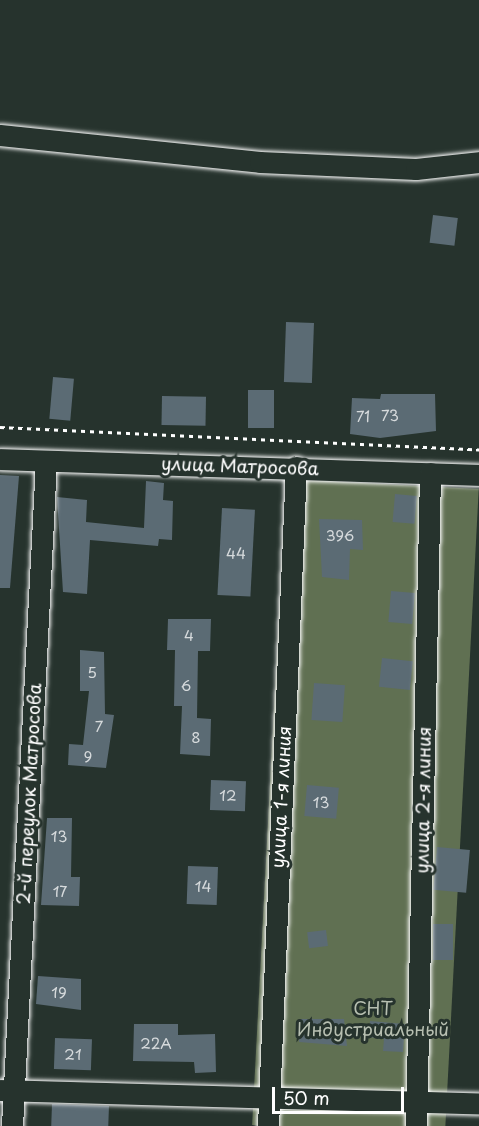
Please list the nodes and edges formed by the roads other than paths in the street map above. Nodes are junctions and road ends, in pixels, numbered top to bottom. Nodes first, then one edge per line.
1 (0, 135) edge
2 (479, 162) edge
3 (0, 459) edge
4 (46, 461) junction
5 (296, 467) junction
6 (430, 473) junction
7 (479, 475) edge
8 (7, 1090) edge
9 (268, 1094) junction
10 (417, 1100) junction
11 (479, 1103) edge
12 (12, 1126) edge
13 (268, 1126) edge
14 (416, 1126) edge

1 - 2 street
3 - 4 street, улица Матросова
4 - 5 street, улица Матросова
4 - 8 street, 2-й переулок Матросова
5 - 6 street, улица Матросова
5 - 9 street, улица 1-я линия
6 - 7 street, улица Матросова
6 - 10 street, улица 2-я линия
8 - 9 street
8 - 12 street, 2-й переулок Матросова
9 - 10 street
9 - 13 street, улица 1-я линия
10 - 11 street
10 - 14 street, улица 2-я линия

